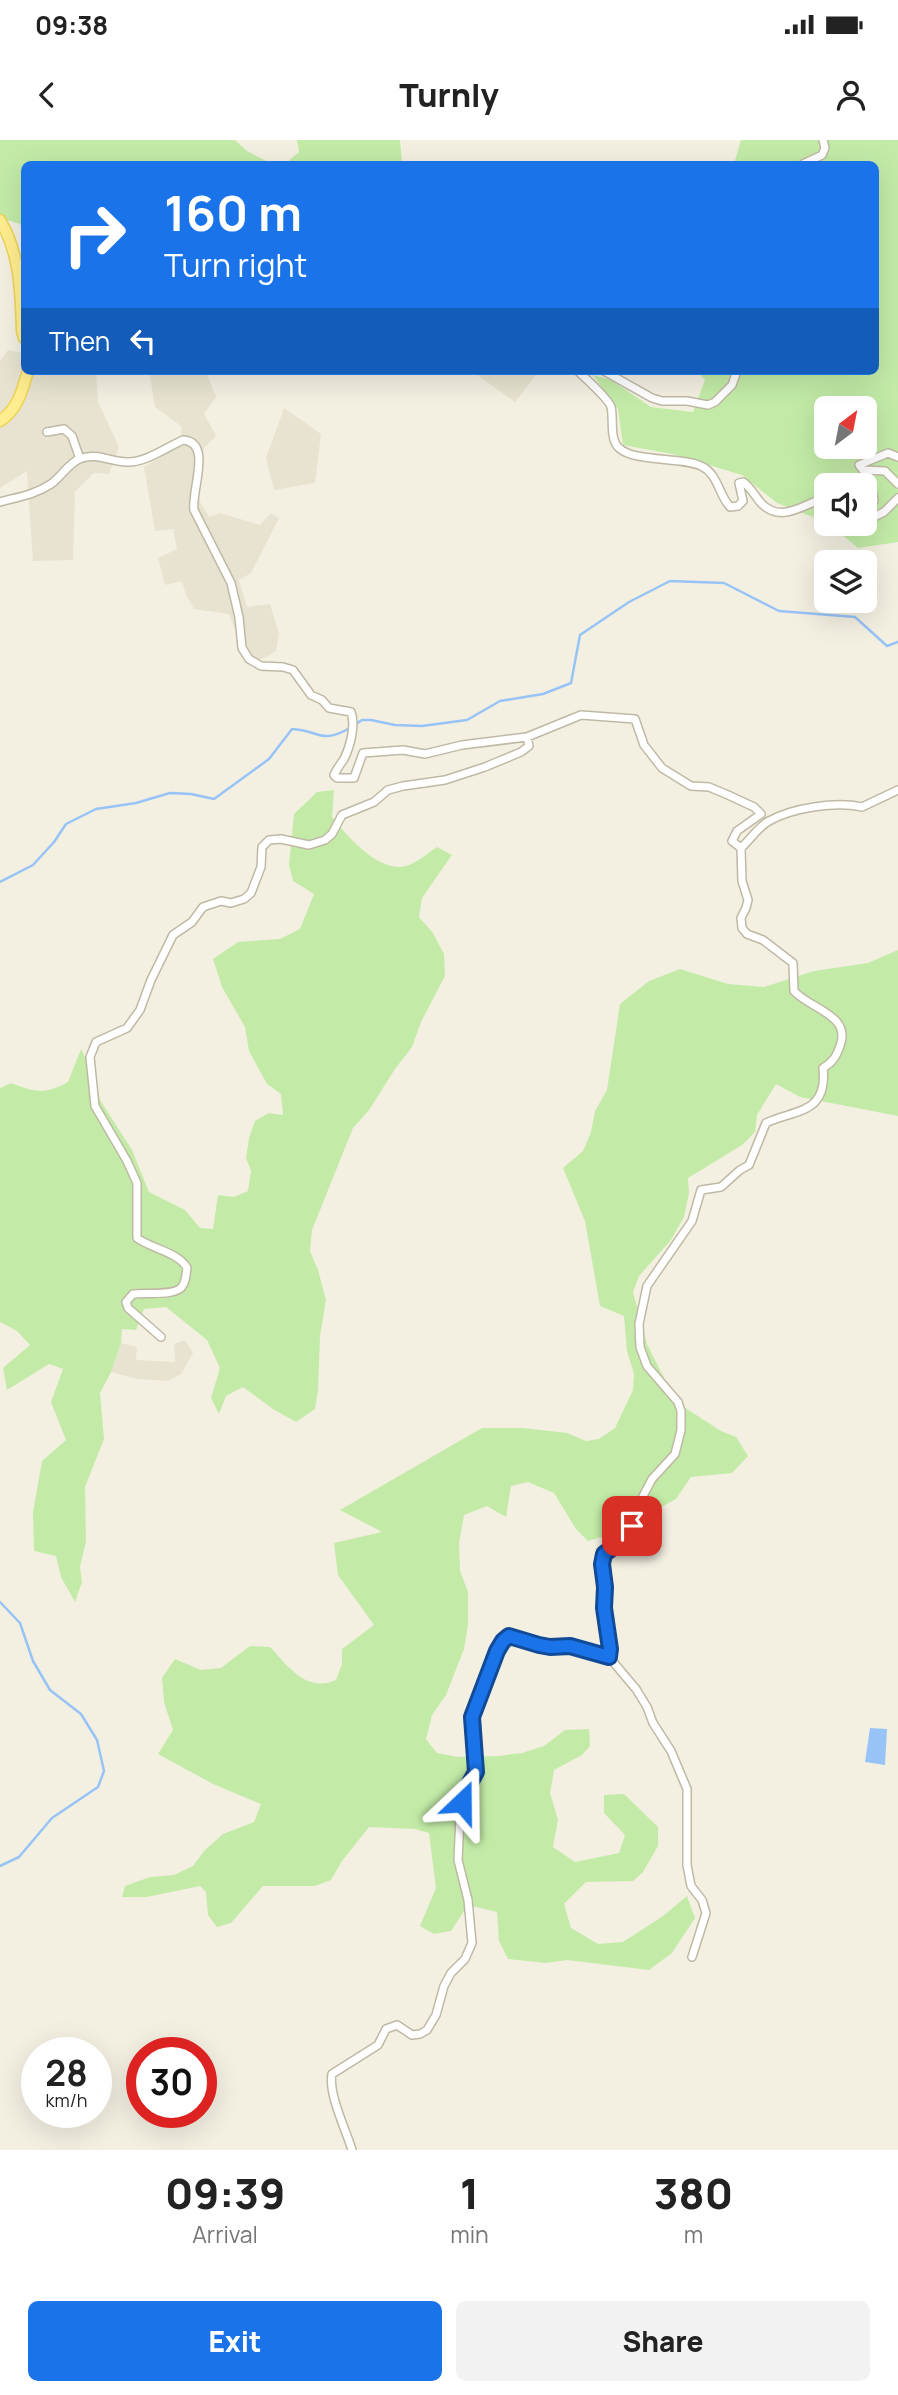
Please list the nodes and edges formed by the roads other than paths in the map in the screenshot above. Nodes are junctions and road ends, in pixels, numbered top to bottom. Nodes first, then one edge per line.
1 (823, 140) edge
2 (809, 161) edge
3 (0, 220) edge
4 (21, 317) edge
5 (27, 375) edge
6 (582, 375) edge
7 (611, 375) edge
8 (736, 375) edge
9 (0, 421) edge
10 (47, 432) dead end
11 (898, 457) edge
12 (80, 459) junction
13 (898, 484) edge
14 (898, 498) edge
15 (814, 501) edge
16 (0, 502) edge
17 (877, 516) edge
18 (527, 737) junction
19 (898, 790) edge
20 (741, 848) junction
21 (160, 1337) dead end
22 (609, 1657) junction
23 (692, 1957) dead end
24 (352, 2150) edge

1 - 2 street
3 - 4 main road
5 - 9 main road
6 - 15 street
7 - 8 street
10 - 12 street
11 - 13 street
12 - 16 street
12 - 18 street
14 - 17 street
18 - 20 street
18 - 21 street
19 - 20 street
20 - 22 street
22 - 23 street
22 - 24 street

